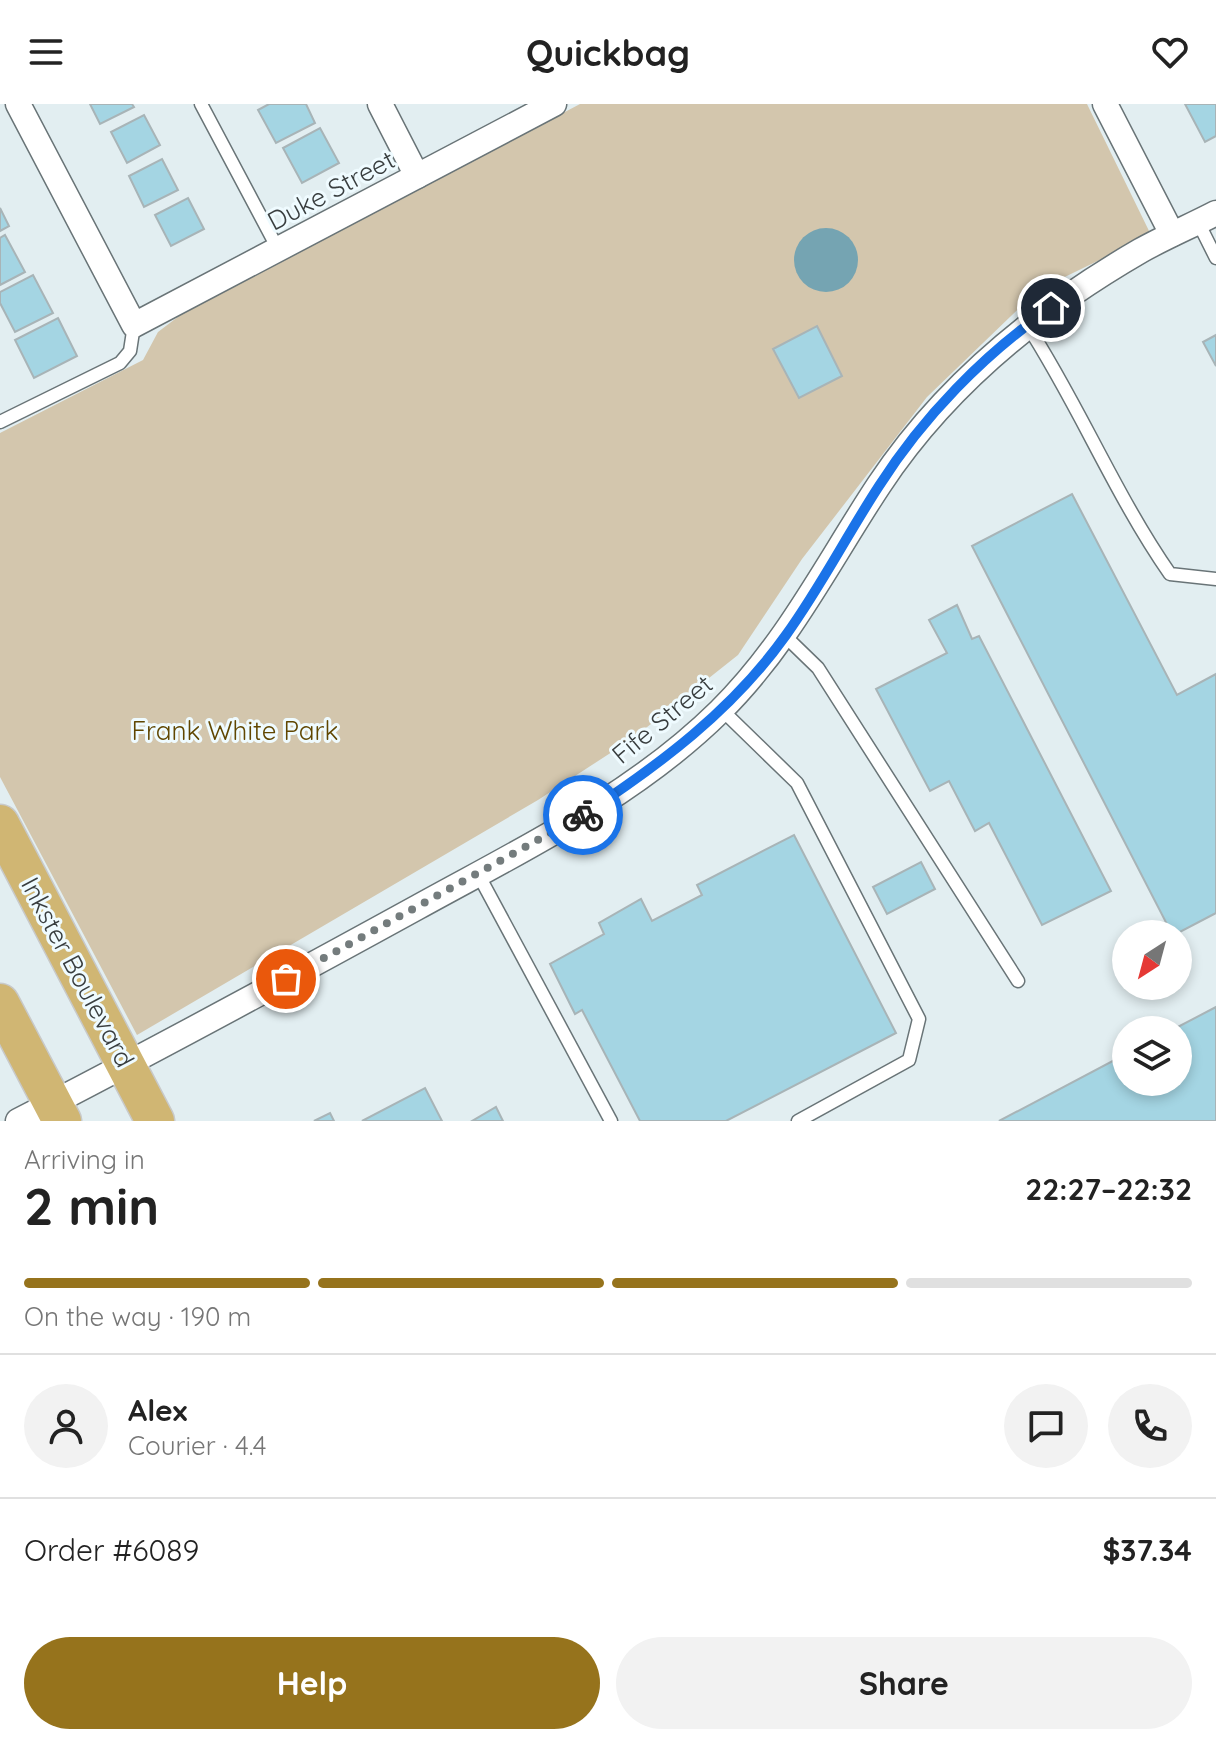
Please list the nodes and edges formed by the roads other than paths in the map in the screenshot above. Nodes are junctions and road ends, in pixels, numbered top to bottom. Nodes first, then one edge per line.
1 (18, 104) edge
2 (201, 104) edge
3 (380, 104) edge
4 (554, 104) edge
5 (1105, 104) edge
6 (417, 176) junction
7 (1207, 218) edge
8 (1172, 234) junction
9 (278, 249) junction
10 (1216, 258) edge
11 (134, 325) junction
12 (1027, 325) junction
13 (0, 422) edge
14 (1216, 579) edge
15 (785, 636) junction
16 (722, 710) junction
17 (0, 824) edge
18 (478, 874) junction
19 (1018, 981) dead end
20 (0, 1003) edge
21 (126, 1066) junction
22 (57, 1112) edge
23 (18, 1121) edge
24 (155, 1121) edge
25 (611, 1121) edge
26 (798, 1121) edge

1 - 11 street
2 - 9 lane
3 - 6 street
4 - 6 street, Duke Street
5 - 8 street
6 - 9 street, Duke Street
7 - 8 street, Fife Street
7 - 10 lane
8 - 12 street, Fife Street
9 - 11 street, Duke Street
11 - 13 lane
12 - 14 lane
12 - 15 street, Fife Street
15 - 16 street, Fife Street
15 - 19 lane
16 - 18 street, Fife Street
16 - 26 lane
17 - 21 main road, Inkster Boulevard
18 - 21 street, Fife Street
18 - 25 lane
20 - 22 main road
21 - 22 street, Fife Street
21 - 24 main road, Inkster Boulevard
22 - 23 street, Fife Street

